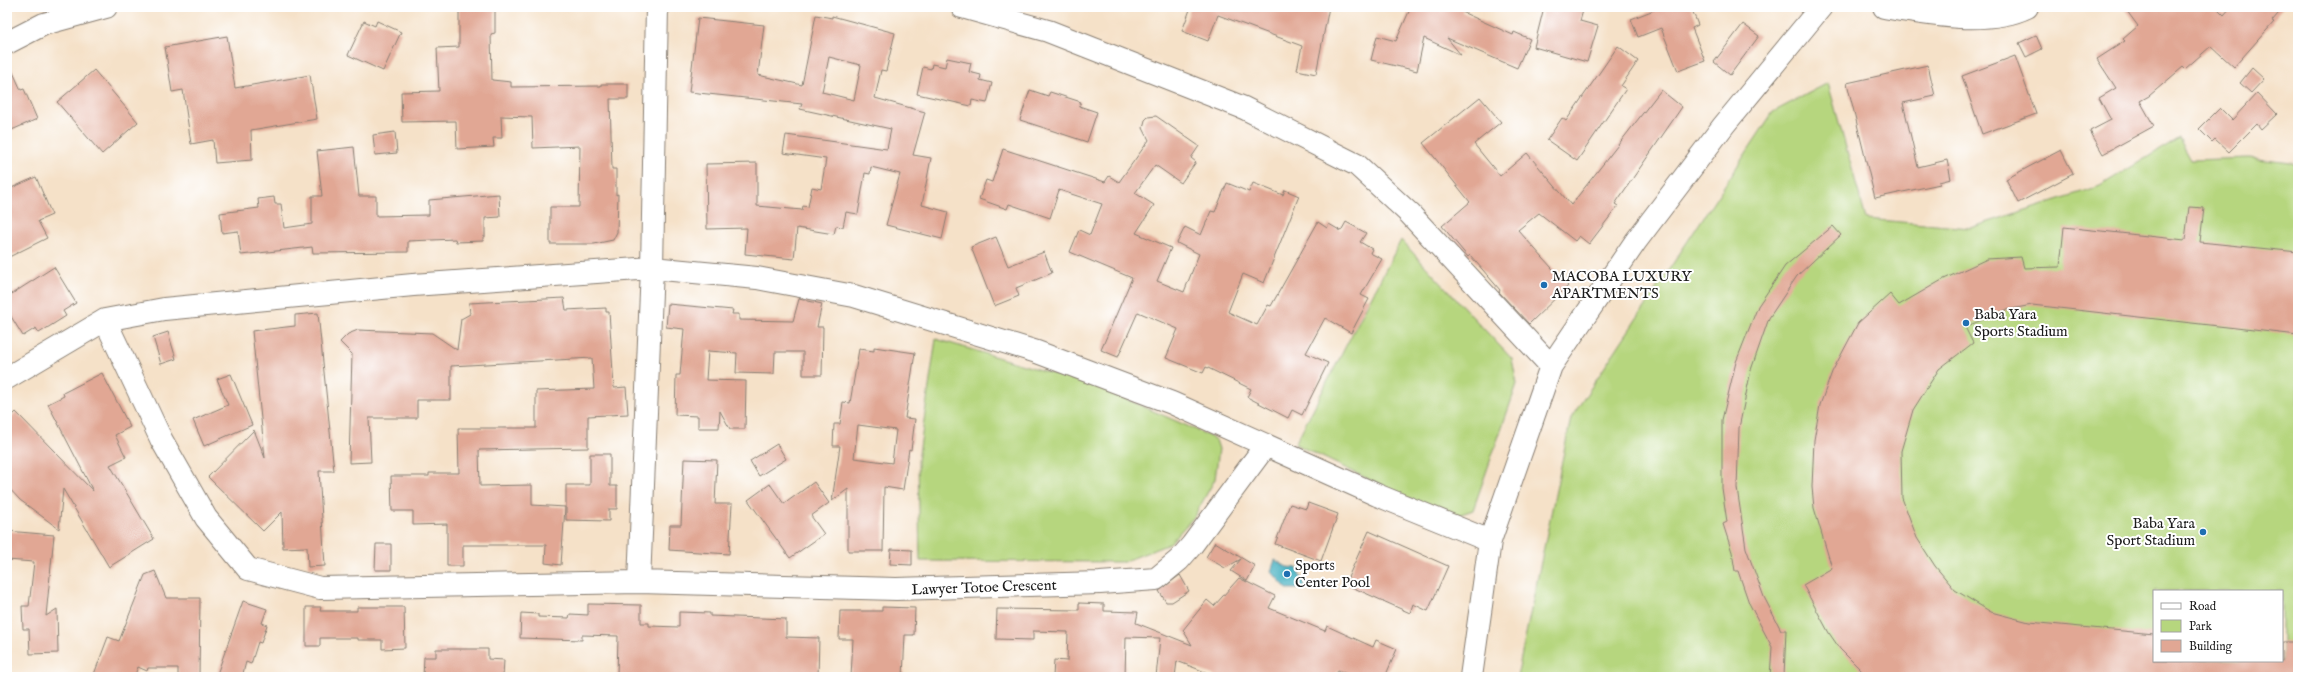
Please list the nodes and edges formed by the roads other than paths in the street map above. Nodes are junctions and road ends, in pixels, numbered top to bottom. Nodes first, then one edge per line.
1 (106, 7) edge
2 (657, 7) edge
3 (962, 7) edge
4 (1821, 7) edge
5 (1884, 7) edge
6 (2027, 7) edge
7 (7, 43) edge
8 (652, 268) junction
9 (105, 320) junction
10 (1551, 366) junction
11 (7, 378) edge
12 (1266, 445) junction
13 (1490, 541) junction
14 (638, 582) junction
15 (1471, 677) edge

1 - 7 street
2 - 8 street
3 - 10 street
4 - 10 street
5 - 6 street
8 - 9 street
8 - 12 street
8 - 14 street
9 - 11 street
9 - 14 street, Lawyer Totoe Crescent
10 - 13 street
12 - 13 street
12 - 14 street, Lawyer Totoe Crescent
13 - 15 street

